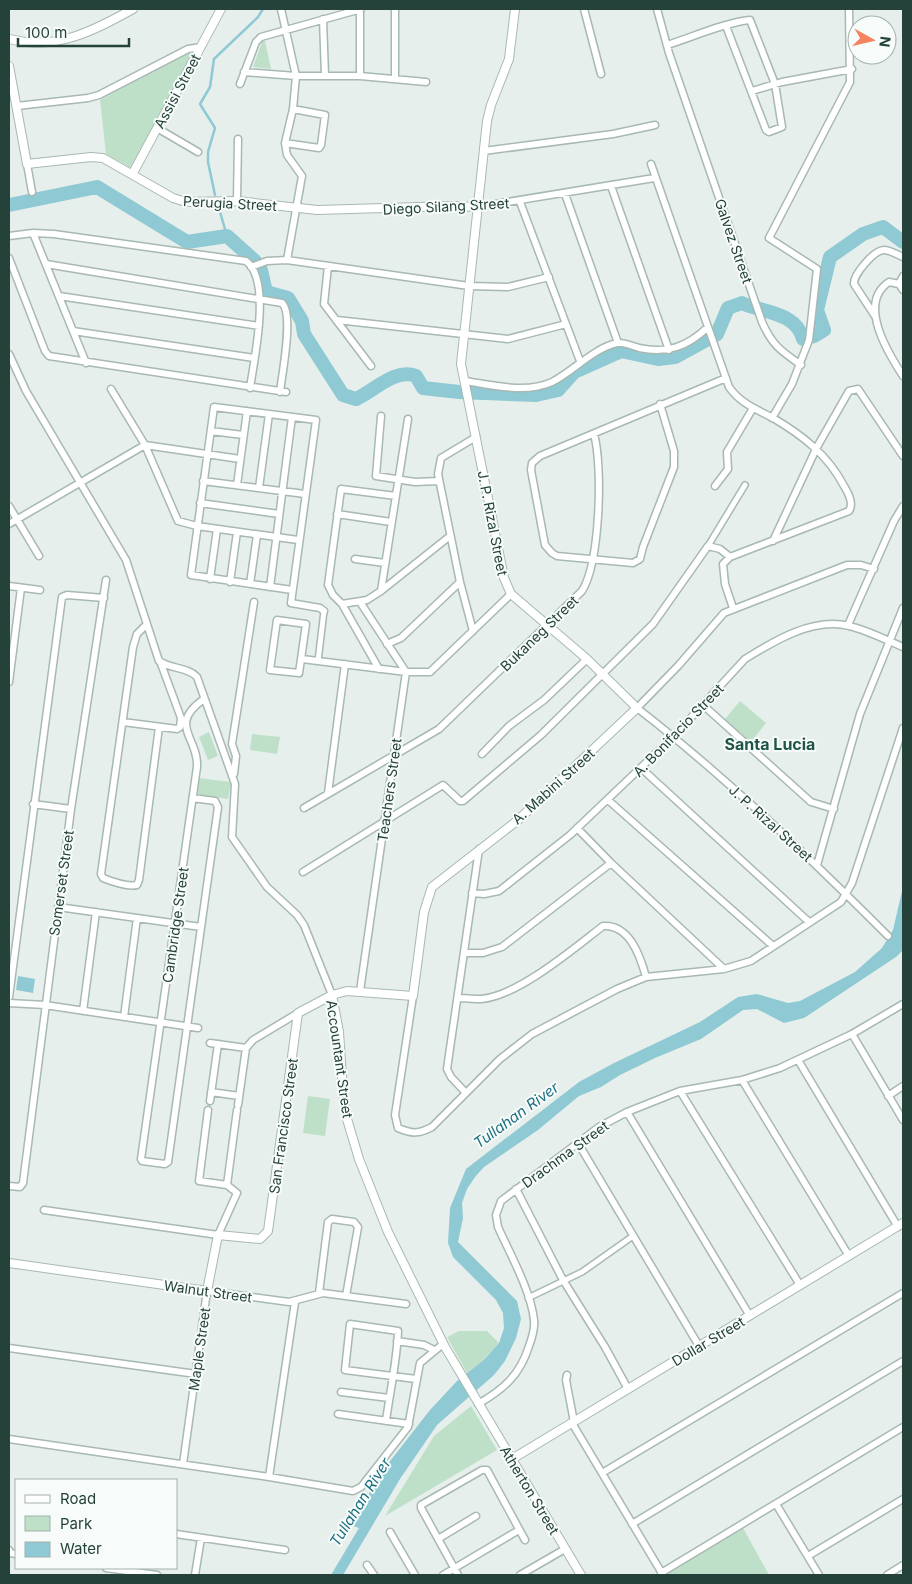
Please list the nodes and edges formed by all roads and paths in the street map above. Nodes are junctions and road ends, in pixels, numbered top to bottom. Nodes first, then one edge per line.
1 (133, 9) edge
2 (221, 9) edge
3 (281, 9) edge
4 (360, 9) edge
5 (395, 9) edge
6 (515, 9) edge
7 (584, 9) edge
8 (657, 9) edge
9 (849, 9) edge
10 (323, 20) junction
11 (726, 26) junction
12 (284, 30) junction
13 (9, 39) edge
14 (667, 45) junction
15 (201, 47) junction
16 (9, 66) edge
17 (852, 68) junction
18 (244, 72) junction
19 (601, 74) dead end
20 (296, 76) junction
21 (325, 76) junction
22 (360, 76) junction
23 (395, 79) junction
24 (426, 82) dead end
25 (240, 84) dead end
26 (775, 84) junction
27 (752, 92) junction
28 (17, 106) junction
29 (293, 109) junction
30 (655, 125) dead end
31 (157, 128) junction
32 (238, 140) dead end
33 (285, 142) junction
34 (484, 151) junction
35 (198, 152) dead end
36 (27, 164) junction
37 (650, 164) dead end
38 (133, 173) junction
39 (654, 178) junction
40 (611, 186) junction
41 (32, 192) dead end
42 (565, 194) junction
43 (237, 201) junction
44 (520, 202) junction
45 (295, 207) junction
46 (477, 208) junction
47 (33, 232) junction
48 (9, 236) edge
49 (903, 257) edge
50 (9, 258) edge
51 (287, 260) junction
52 (46, 264) junction
53 (328, 266) junction
54 (251, 267) junction
55 (903, 276) edge
56 (549, 277) junction
57 (899, 284) junction
58 (469, 286) junction
59 (903, 290) edge
60 (59, 296) junction
61 (260, 299) junction
62 (875, 316) junction
63 (337, 320) junction
64 (566, 324) junction
65 (259, 326) junction
66 (709, 329) junction
67 (73, 331) junction
68 (463, 336) junction
69 (618, 343) junction
70 (668, 350) junction
71 (9, 354) edge
72 (254, 358) junction
73 (580, 361) junction
74 (86, 363) junction
75 (802, 365) junction
76 (371, 366) dead end
77 (903, 376) edge
78 (726, 378) junction
79 (466, 384) junction
80 (250, 388) junction
81 (111, 389) dead end
82 (660, 404) junction
83 (753, 408) junction
84 (247, 411) junction
85 (269, 414) junction
86 (381, 416) dead end
87 (292, 417) junction
88 (772, 418) junction
89 (408, 419) dead end
90 (211, 431) junction
91 (594, 434) junction
92 (243, 435) junction
93 (476, 437) junction
94 (145, 446) junction
95 (817, 448) junction
96 (207, 454) junction
97 (903, 456) edge
98 (240, 458) junction
99 (398, 480) junction
100 (204, 481) junction
101 (438, 481) junction
102 (80, 483) junction
103 (237, 485) junction
104 (745, 485) dead end
105 (715, 486) dead end
106 (259, 488) junction
107 (282, 491) junction
108 (305, 494) junction
109 (396, 496) junction
110 (200, 503) junction
111 (9, 506) edge
112 (903, 506) edge
113 (279, 514) junction
114 (337, 514) junction
115 (17, 520) junction
116 (391, 522) junction
117 (9, 524) edge
118 (197, 526) junction
119 (217, 529) junction
120 (237, 532) junction
121 (257, 534) junction
122 (450, 536) junction
123 (276, 537) junction
124 (298, 540) junction
125 (774, 541) junction
126 (708, 546) junction
127 (39, 556) dead end
128 (730, 557) junction
129 (355, 559) dead end
130 (594, 560) junction
131 (385, 563) junction
132 (874, 569) junction
133 (210, 579) junction
134 (106, 580) dead end
135 (230, 582) junction
136 (460, 582) junction
137 (250, 584) junction
138 (9, 586) edge
139 (270, 587) junction
140 (22, 588) junction
141 (40, 590) dead end
142 (292, 590) junction
143 (381, 591) junction
144 (511, 594) junction
145 (104, 598) junction
146 (254, 602) dead end
147 (360, 602) junction
148 (342, 604) junction
149 (733, 608) junction
150 (903, 608) edge
151 (324, 611) joint
152 (146, 625) junction
153 (545, 625) junction
154 (848, 625) junction
155 (12, 628) edge
156 (473, 631) junction
157 (889, 641) junction
158 (387, 644) junction
159 (903, 647) edge
160 (302, 659) junction
161 (587, 659) junction
162 (160, 661) junction
163 (318, 661) junction
164 (346, 664) junction
165 (379, 669) junction
166 (406, 672) junction
167 (602, 674) junction
168 (9, 682) edge
169 (204, 698) junction
170 (703, 705) junction
171 (637, 708) junction
172 (123, 722) junction
173 (159, 727) junction
174 (903, 728) edge
175 (674, 736) junction
176 (482, 754) dead end
177 (394, 755) junction
178 (641, 768) junction
179 (233, 778) junction
180 (328, 793) junction
181 (193, 798) junction
182 (608, 800) junction
183 (33, 804) junction
184 (304, 808) dead end
185 (72, 809) junction
186 (834, 809) junction
187 (385, 822) junction
188 (577, 828) junction
189 (479, 848) junction
190 (611, 863) junction
191 (817, 865) junction
192 (303, 872) dead end
193 (472, 893) junction
194 (847, 894) junction
195 (58, 907) junction
196 (96, 912) junction
197 (137, 918) junction
198 (810, 922) junction
199 (175, 923) junction
200 (201, 927) junction
201 (888, 936) dead end
202 (773, 946) junction
203 (464, 953) junction
204 (724, 969) junction
205 (646, 977) junction
206 (360, 992) junction
207 (332, 995) junction
208 (413, 996) junction
209 (9, 997) edge
210 (458, 998) junction
211 (9, 1002) edge
212 (903, 1004) edge
213 (45, 1005) junction
214 (84, 1011) junction
215 (298, 1013) junction
216 (124, 1017) junction
217 (161, 1022) junction
218 (186, 1026) junction
219 (198, 1028) dead end
220 (852, 1034) junction
221 (210, 1043) dead end
222 (218, 1044) junction
223 (246, 1048) junction
224 (798, 1060) junction
225 (742, 1080) junction
226 (903, 1086) edge
227 (680, 1091) junction
228 (211, 1092) junction
229 (466, 1093) junction
230 (239, 1096) junction
231 (888, 1096) junction
232 (210, 1101) dead end
233 (208, 1110) dead end
234 (627, 1112) junction
235 (903, 1120) edge
236 (578, 1143) junction
237 (227, 1185) junction
238 (9, 1186) edge
239 (516, 1189) junction
240 (44, 1210) dead end
241 (900, 1225) edge
242 (218, 1235) junction
243 (633, 1236) junction
244 (849, 1256) junction
245 (9, 1263) edge
246 (563, 1280) junction
247 (800, 1285) junction
248 (208, 1290) junction
249 (318, 1293) junction
250 (903, 1293) edge
251 (346, 1296) junction
252 (528, 1298) junction
253 (295, 1302) junction
254 (406, 1304) dead end
255 (750, 1316) junction
256 (397, 1341) junction
257 (443, 1344) junction
258 (699, 1346) junction
259 (9, 1348) edge
260 (434, 1350) junction
261 (903, 1361) edge
262 (196, 1374) junction
263 (567, 1375) dead end
264 (392, 1376) junction
265 (416, 1379) junction
266 (628, 1389) junction
267 (341, 1392) dead end
268 (389, 1398) junction
269 (477, 1402) junction
270 (338, 1414) dead end
271 (386, 1421) junction
272 (573, 1422) junction
273 (410, 1424) junction
274 (903, 1427) edge
275 (9, 1439) edge
276 (512, 1459) junction
277 (183, 1464) junction
278 (602, 1474) junction
279 (269, 1477) junction
280 (903, 1499) edge
281 (776, 1504) junction
282 (476, 1516) dead end
283 (632, 1524) junction
284 (519, 1530) junction
285 (390, 1532) dead end
286 (178, 1534) edge
287 (201, 1538) junction
288 (438, 1539) junction
289 (525, 1540) dead end
290 (9, 1542) edge
291 (9, 1549) edge
292 (565, 1549) junction
293 (285, 1550) dead end
294 (808, 1556) junction
295 (367, 1565) dead end
296 (903, 1565) edge
297 (113, 1569) edge
298 (456, 1572) edge
299 (662, 1574) edge
300 (157, 1575) edge
301 (195, 1575) edge
302 (374, 1575) edge
303 (415, 1575) edge
304 (444, 1575) edge
305 (520, 1575) edge
306 (581, 1575) edge
307 (819, 1575) edge
308 (887, 1575) edge

1 - 13 street
2 - 15 street, Assisi Street
3 - 12 street
4 - 10 street
4 - 22 street
5 - 23 street
6 - 34 street, J. P. Rizal Street
7 - 19 street
8 - 14 street, Galvez Street
9 - 17 street
10 - 12 street
10 - 21 street
11 - 14 street
11 - 26 street
11 - 27 street
12 - 18 street
12 - 20 street
14 - 75 street, Galvez Street
15 - 28 street
15 - 31 street, Assisi Street
16 - 28 street
17 - 26 street
17 - 75 street
18 - 20 street
18 - 25 street
20 - 21 street
20 - 29 street
21 - 22 street
22 - 23 street
23 - 24 street
26 - 27 street
26 - 27 street
28 - 36 street
29 - 33 street
29 - 33 street
30 - 34 street
31 - 35 street
31 - 38 street, Assisi Street
32 - 43 street
33 - 45 street
34 - 46 street, J. P. Rizal Street
36 - 38 street, Perugia Street
36 - 41 street
37 - 39 street
38 - 43 street, Perugia Street
39 - 40 street, Diego Silang Street
39 - 66 street
40 - 42 street, Diego Silang Street
40 - 70 street
42 - 44 street, Diego Silang Street
42 - 69 street
43 - 45 street, Perugia Street
44 - 46 street, Diego Silang Street
44 - 56 street
45 - 46 street, Diego Silang Street
45 - 51 street
46 - 58 street, J. P. Rizal Street
47 - 48 street
47 - 52 street
47 - 54 street
49 - 62 street
50 - 74 street
51 - 53 street
51 - 54 street
52 - 60 street
52 - 61 street
53 - 58 street
53 - 63 street
54 - 61 street
55 - 57 street
56 - 58 street
56 - 64 street
57 - 59 street
57 - 62 street
58 - 68 street, J. P. Rizal Street
60 - 65 street
60 - 67 street
61 - 65 street
61 - 80 street
62 - 77 street
63 - 68 street
63 - 76 street
64 - 68 street
64 - 73 street
65 - 72 street
66 - 70 street
66 - 78 street
67 - 72 street
67 - 74 street
68 - 79 street, J. P. Rizal Street
69 - 70 street
69 - 73 street
71 - 102 street
72 - 80 street
73 - 79 street
74 - 80 street
75 - 88 street
78 - 82 street
78 - 83 street
79 - 93 street, J. P. Rizal Street
81 - 94 street
82 - 91 street
82 - 130 street
83 - 88 street
83 - 105 street
84 - 85 street
84 - 90 street
84 - 92 street
85 - 87 street
85 - 106 street
86 - 99 street
87 - 107 street
87 - 108 street
88 - 95 street
89 - 99 street
90 - 92 street
90 - 96 street
91 - 130 street, Bukaneg Street
91 - 130 street
92 - 98 street
93 - 101 street
93 - 144 street, J. P. Rizal Street
94 - 96 street
94 - 102 street
94 - 118 street
95 - 97 street
95 - 125 street
95 - 125 street
96 - 98 street
96 - 100 street
98 - 103 street
99 - 101 street
99 - 109 street
100 - 103 street
100 - 110 street
101 - 122 street
102 - 115 street
102 - 152 street
103 - 106 street
104 - 126 street
106 - 107 street
107 - 108 street
107 - 113 street
108 - 124 street
109 - 114 street
109 - 116 street
110 - 113 street
110 - 118 street
111 - 115 street
112 - 132 street
113 - 123 street
114 - 116 street
114 - 148 street
115 - 117 street
115 - 127 street
116 - 131 street
118 - 119 street
118 - 133 street
119 - 120 street
119 - 133 street
120 - 121 street
120 - 135 street
121 - 123 street
121 - 137 street
122 - 136 street
122 - 143 street
123 - 124 street
123 - 139 street
124 - 142 street
125 - 128 street
126 - 128 street
126 - 167 street
128 - 149 street
129 - 131 street
130 - 153 street, Bukaneg Street
131 - 143 street
132 - 149 street, A. Mabini Street
132 - 154 street
133 - 135 street
134 - 145 street, Somerset Street
135 - 137 street
136 - 156 street
136 - 158 street
137 - 139 street
138 - 140 street
139 - 142 street
140 - 141 street
140 - 155 street
142 - 151 street
143 - 147 street
144 - 153 street, J. P. Rizal Street
144 - 156 street
145 - 183 street
145 - 185 street, Somerset Street
146 - 179 street
147 - 148 street
147 - 158 street
148 - 165 street
149 - 171 street, A. Mabini Street
150 - 157 street
151 - 163 street
152 - 162 street
152 - 172 street
153 - 161 street, J. P. Rizal Street
153 - 177 street, Bukaneg Street
154 - 157 street, A. Bonifacio Street
154 - 170 street, A. Bonifacio Street
155 - 168 street
156 - 166 street
157 - 159 street, A. Bonifacio Street
157 - 186 street
158 - 166 street
160 - 160 street
160 - 163 street
161 - 167 street, J. P. Rizal Street
161 - 176 street
162 - 169 street
162 - 173 street
163 - 164 street
164 - 165 street
164 - 180 street
165 - 166 street
166 - 177 street, Teachers Street
167 - 171 street, J. P. Rizal Street
167 - 187 street
169 - 179 street
169 - 181 street, Cambridge Street
170 - 175 street, A. Bonifacio Street
170 - 186 street
171 - 175 street, J. P. Rizal Street
171 - 189 street, A. Mabini Street
172 - 173 street
172 - 173 street
174 - 194 street
175 - 178 street, A. Bonifacio Street
175 - 191 street, J. P. Rizal Street
177 - 180 street, Bukaneg Street
177 - 187 street, Teachers Street
178 - 182 street, A. Bonifacio Street
178 - 198 street
179 - 207 street, Accountant Street
180 - 184 street, Bukaneg Street
181 - 199 street, Cambridge Street
181 - 200 street
182 - 188 street, A. Bonifacio Street
182 - 202 street
183 - 185 street
183 - 209 street
185 - 195 street, Somerset Street
186 - 191 street
187 - 192 street
187 - 206 street, Teachers Street
188 - 190 street
188 - 193 street, A. Bonifacio Street
189 - 193 street
189 - 208 street, A. Mabini Street
190 - 203 street
190 - 204 street
191 - 194 street, J. P. Rizal Street
193 - 203 street
194 - 198 street
194 - 201 street, J. P. Rizal Street
195 - 196 street
195 - 213 street, Somerset Street
196 - 197 street
196 - 214 street
197 - 199 street
197 - 216 street
198 - 202 street
199 - 200 street
199 - 217 street, Cambridge Street
200 - 218 street
202 - 204 street
203 - 210 street
204 - 205 street
205 - 210 street
205 - 229 street
206 - 207 street
206 - 208 street
207 - 215 street
207 - 257 street, Accountant Street
208 - 229 street, A. Mabini Street
210 - 229 street
211 - 213 street
212 - 220 street, Drachma Street
213 - 214 street
213 - 238 street, Somerset Street
214 - 216 street
215 - 223 street
215 - 242 street, San Francisco Street
216 - 217 street
217 - 218 street
217 - 218 street, Cambridge Street
218 - 219 street
220 - 224 street, Drachma Street
220 - 231 street
221 - 222 street
222 - 223 street
222 - 228 street
223 - 230 street
224 - 225 street, Drachma Street
224 - 241 street
225 - 227 street, Drachma Street
225 - 244 street
226 - 231 street
227 - 234 street, Drachma Street
227 - 247 street
228 - 230 street
228 - 232 street
230 - 237 street
231 - 235 street
233 - 237 street
234 - 236 street, Drachma Street
234 - 255 street
236 - 239 street, Drachma Street
236 - 243 street
237 - 242 street
239 - 246 street
239 - 252 street, Drachma Street
240 - 242 street
241 - 244 street, Dollar Street
242 - 248 street, Maple Street
243 - 246 street
243 - 258 street
244 - 247 street, Dollar Street
245 - 248 street, Walnut Street
246 - 252 street
246 - 266 street
247 - 255 street, Dollar Street
248 - 253 street, Walnut Street
248 - 262 street, Maple Street
249 - 251 street, Walnut Street
249 - 251 street
249 - 253 street, Walnut Street
250 - 278 street
251 - 254 street, Walnut Street
252 - 269 street, Drachma Street
253 - 279 street
255 - 258 street, Dollar Street
256 - 260 street
256 - 264 street
256 - 264 street
257 - 260 street
257 - 269 street, Accountant Street
258 - 266 street, Dollar Street
259 - 262 street
260 - 265 street
261 - 283 street
262 - 277 street, Maple Street
263 - 272 street
264 - 265 street
264 - 268 street
265 - 273 street
266 - 272 street, Dollar Street
267 - 268 street
268 - 271 street
269 - 276 street, Atherton Street
270 - 271 street
271 - 273 street
272 - 276 street, Dollar Street
272 - 278 street
273 - 279 street
274 - 281 street
275 - 277 street
276 - 292 street, Atherton Street
277 - 279 street
278 - 283 street
280 - 294 street
281 - 294 street
281 - 299 street
282 - 288 street
283 - 299 street
284 - 288 street
284 - 289 street
284 - 298 street
285 - 303 street
286 - 287 street
287 - 293 street
287 - 301 street
288 - 298 street
290 - 291 street
292 - 305 street
292 - 306 street, Atherton Street
294 - 307 street
295 - 302 street
296 - 308 street
297 - 300 street
298 - 304 street

